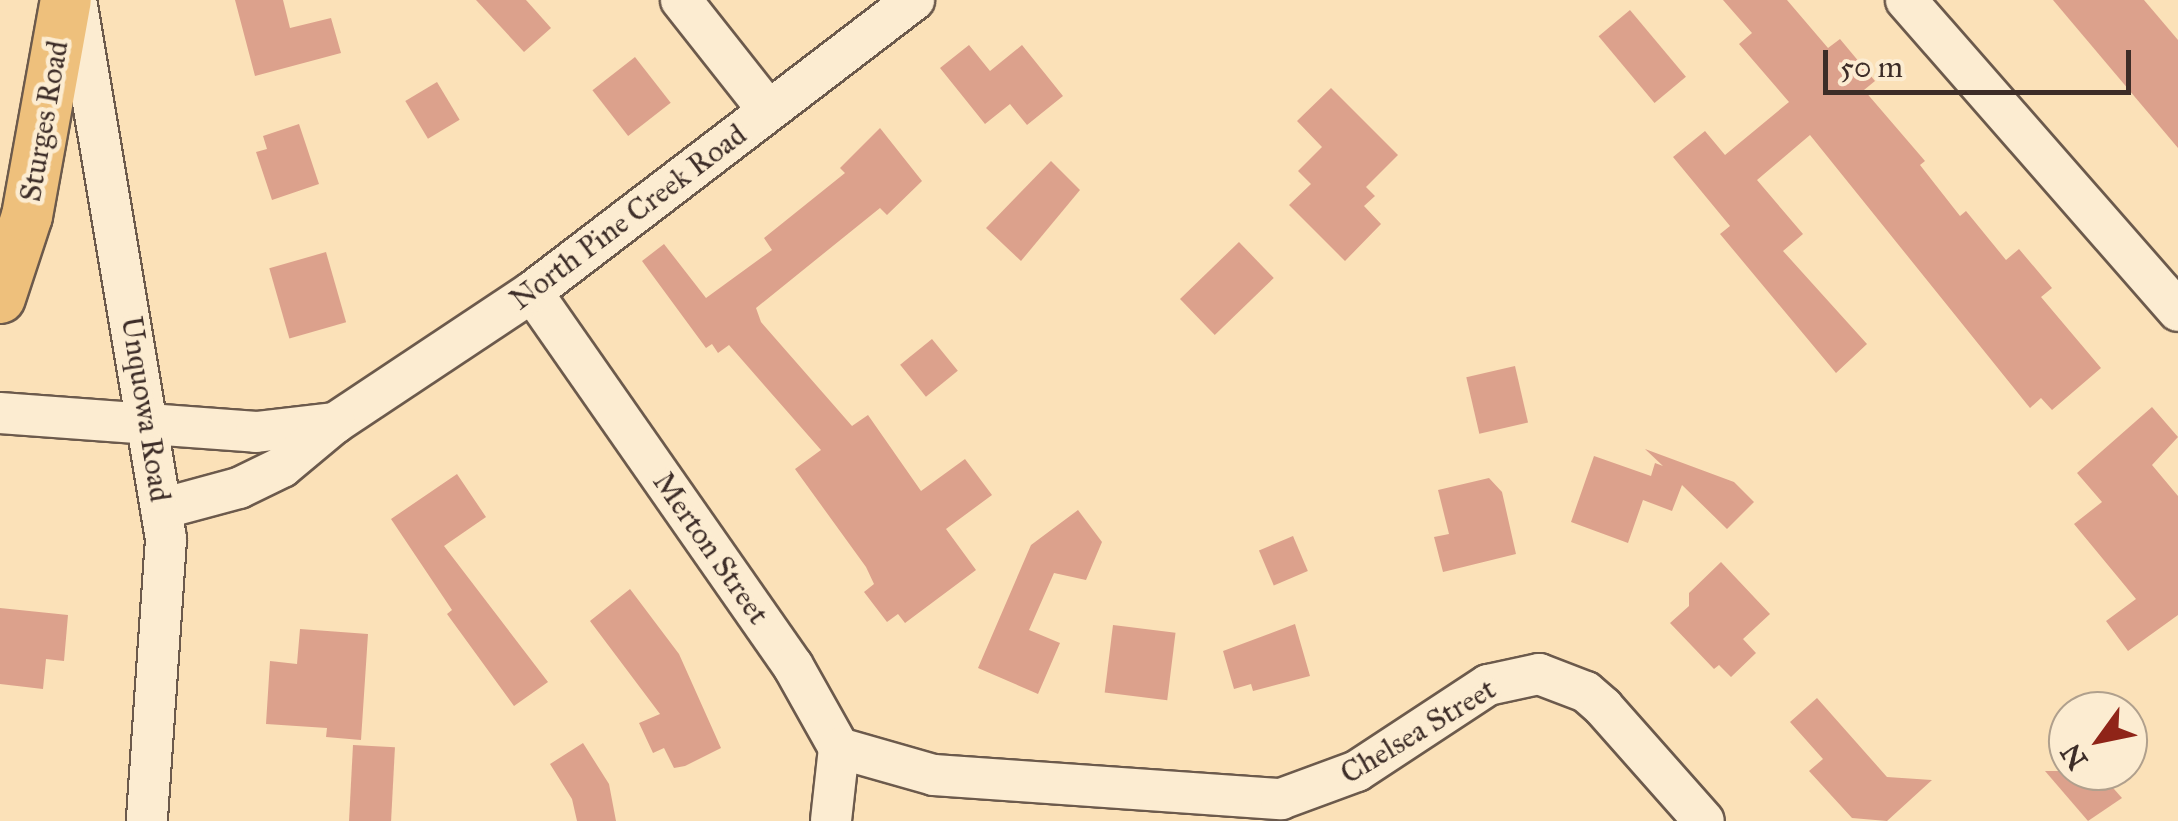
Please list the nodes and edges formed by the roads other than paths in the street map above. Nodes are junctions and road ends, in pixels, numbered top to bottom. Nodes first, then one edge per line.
1 (66, 0) edge
2 (76, 0) edge
3 (680, 0) edge
4 (914, 0) edge
5 (1906, 0) edge
6 (768, 110) junction
7 (532, 292) junction
8 (0, 298) edge
9 (2178, 311) edge
10 (0, 413) edge
11 (336, 422) junction
12 (150, 425) junction
13 (161, 509) junction
14 (839, 748) junction
15 (147, 821) edge
16 (831, 821) edge
17 (1704, 821) edge

1 - 8 main road, Sturges Road
2 - 12 street, Unquowa Road
3 - 6 street
4 - 6 street, North Pine Creek Road
5 - 9 street
6 - 7 street, North Pine Creek Road
7 - 11 street, North Pine Creek Road
7 - 14 street, Merton Street
10 - 12 street, North Pine Creek Road
11 - 12 street, North Pine Creek Road
11 - 13 street, North Pine Creek Road
12 - 13 street, Unquowa Road
13 - 15 street, Unquowa Road
14 - 16 street
14 - 17 street, Chelsea Street

